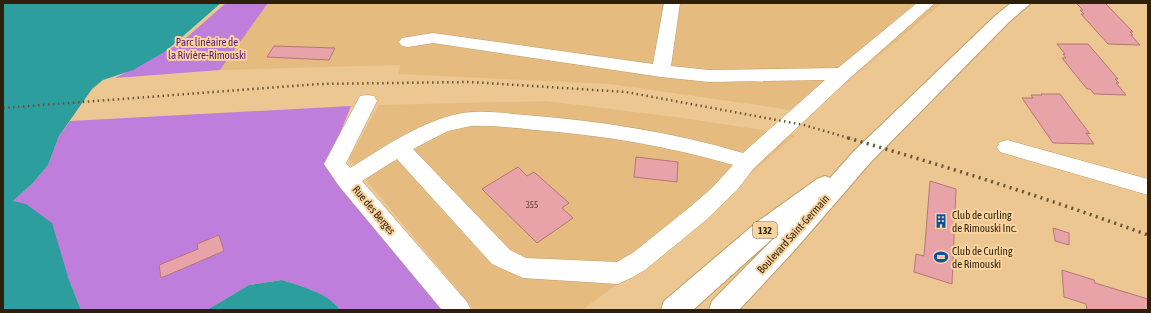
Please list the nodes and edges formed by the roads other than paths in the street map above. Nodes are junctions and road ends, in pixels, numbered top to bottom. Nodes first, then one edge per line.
1 (672, 3) edge
2 (927, 3) edge
3 (1013, 3) edge
4 (1022, 3) edge
5 (1002, 19) junction
6 (408, 42) dead end
7 (661, 71) junction
8 (843, 74) junction
9 (367, 101) dead end
10 (1007, 147) dead end
11 (400, 148) junction
12 (862, 156) junction
13 (747, 162) junction
14 (348, 180) junction
15 (1148, 187) edge
16 (458, 310) edge
17 (674, 310) edge
18 (722, 310) edge

1 - 7 street
2 - 8 street
3 - 5 main road, Boulevard Saint-Germain / 132
4 - 5 main road, Boulevard Saint-Germain / 132
5 - 12 main road, Boulevard Saint-Germain / 132
6 - 7 street
7 - 8 street
8 - 13 street
9 - 14 street, Rue des Berges
10 - 15 street
11 - 13 street
11 - 13 street
11 - 14 street
12 - 17 main road, Boulevard Saint-Germain / 132
12 - 18 main road, Boulevard Saint-Germain / 132
14 - 16 street, Rue des Berges

